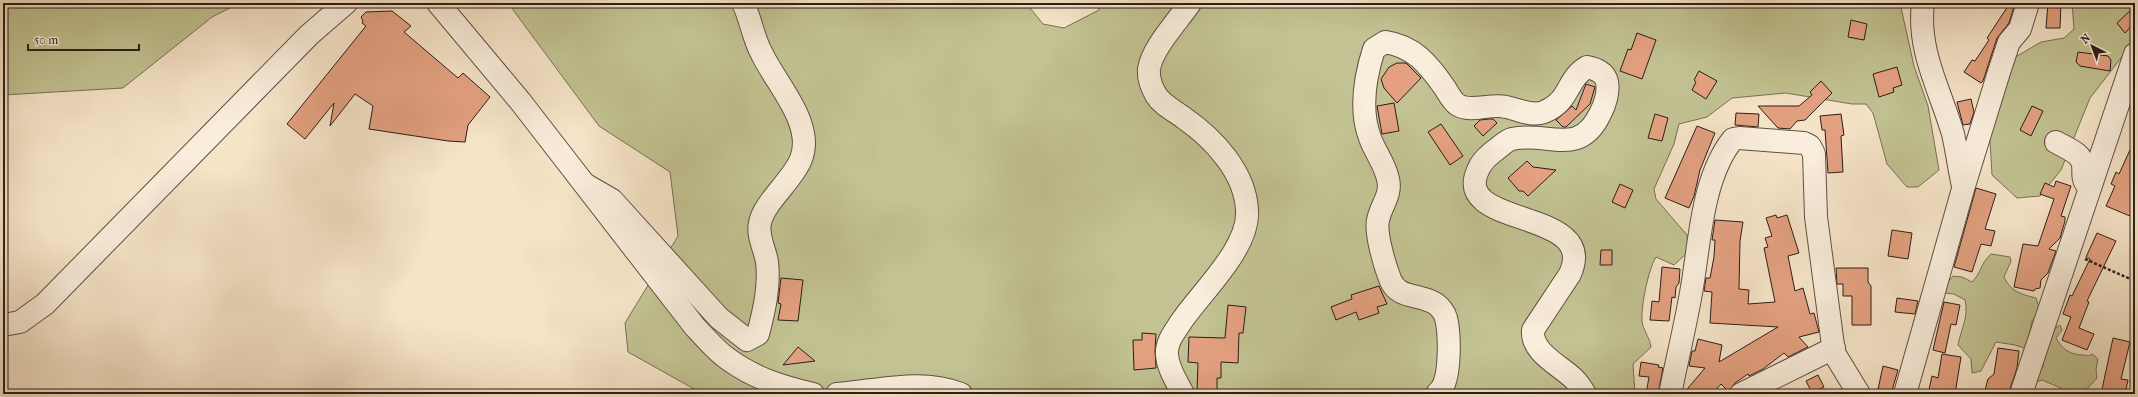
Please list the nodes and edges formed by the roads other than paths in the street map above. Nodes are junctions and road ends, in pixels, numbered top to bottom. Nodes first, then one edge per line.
1 (346, 3) edge
2 (438, 3) edge
3 (743, 3) edge
4 (1190, 3) edge
5 (1923, 3) edge
6 (2028, 3) edge
7 (2135, 54) edge
8 (2056, 142) dead end
9 (2090, 184) junction
10 (586, 185) junction
11 (1963, 188) junction
12 (3, 325) edge
13 (1834, 348) junction
14 (813, 394) edge
15 (837, 394) edge
16 (961, 394) edge
17 (1183, 394) edge
18 (1437, 394) edge
19 (1585, 394) edge
20 (1670, 394) edge
21 (1741, 394) edge
22 (1859, 394) edge
23 (1905, 394) edge
24 (2021, 394) edge

1 - 12 street
2 - 10 street
3 - 10 street
4 - 17 street
5 - 11 street
6 - 11 street
7 - 9 street
8 - 9 street
9 - 24 street
10 - 14 street
11 - 23 street
13 - 20 street
13 - 21 street
13 - 22 street
15 - 16 street
18 - 19 street

